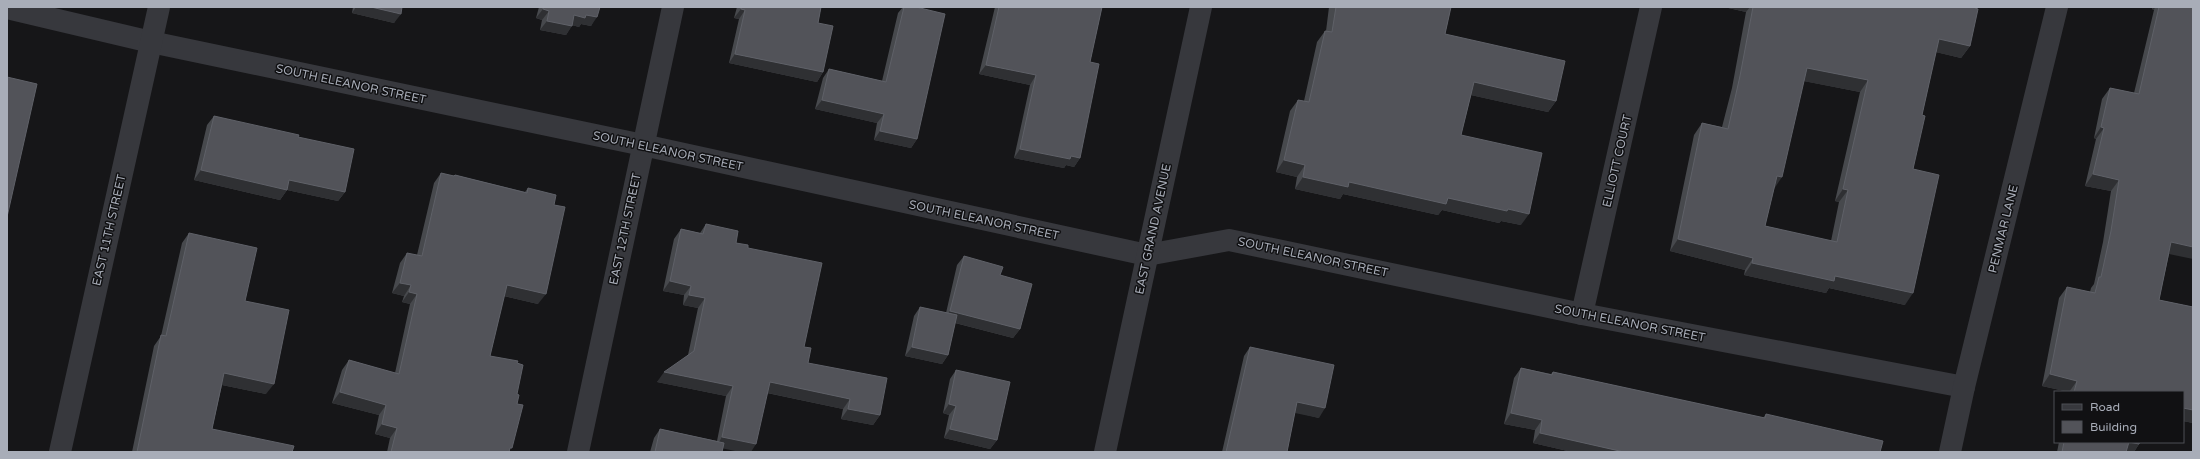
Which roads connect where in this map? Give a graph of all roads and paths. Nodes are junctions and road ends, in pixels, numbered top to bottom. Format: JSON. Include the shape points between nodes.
{"nodes":[{"id":1,"x":158,"y":7,"type":"edge"},
{"id":2,"x":673,"y":7,"type":"edge"},
{"id":3,"x":1201,"y":7,"type":"edge"},
{"id":4,"x":1651,"y":7,"type":"edge"},
{"id":5,"x":2057,"y":7,"type":"edge"},
{"id":6,"x":7,"y":8,"type":"edge"},
{"id":7,"x":151,"y":42,"type":"junction"},
{"id":8,"x":643,"y":145,"type":"junction"},
{"id":9,"x":1147,"y":255,"type":"junction"},
{"id":10,"x":1582,"y":314,"type":"junction"},
{"id":11,"x":1964,"y":387,"type":"junction"},
{"id":12,"x":60,"y":452,"type":"edge"},
{"id":13,"x":578,"y":452,"type":"edge"},
{"id":14,"x":1105,"y":452,"type":"edge"},
{"id":15,"x":1950,"y":452,"type":"edge"}],
"edges":[{"from":1,"to":7,"type":"street","name":"EAST 11TH STREET"},
{"from":2,"to":8,"type":"street","name":"EAST 12TH STREET"},
{"from":3,"to":9,"type":"street","name":"EAST GRAND AVENUE"},
{"from":4,"to":10,"type":"street","name":"ELLIOTT COURT"},
{"from":5,"to":11,"type":"street","name":"PENMAR LANE"},
{"from":6,"to":7,"type":"street","name":"SOUTH ELEANOR STREET"},
{"from":7,"to":8,"type":"street","name":"SOUTH ELEANOR STREET"},
{"from":7,"to":12,"type":"street","name":"EAST 11TH STREET"},
{"from":8,"to":9,"type":"street","name":"SOUTH ELEANOR STREET"},
{"from":8,"to":13,"type":"street","name":"EAST 12TH STREET"},
{"from":9,"to":10,"type":"street","name":"SOUTH ELEANOR STREET","via":[[1229,240]]},
{"from":9,"to":14,"type":"street","name":"EAST GRAND AVENUE"},
{"from":10,"to":11,"type":"street","name":"SOUTH ELEANOR STREET"},
{"from":11,"to":15,"type":"street","name":"PENMAR LANE"}]}
